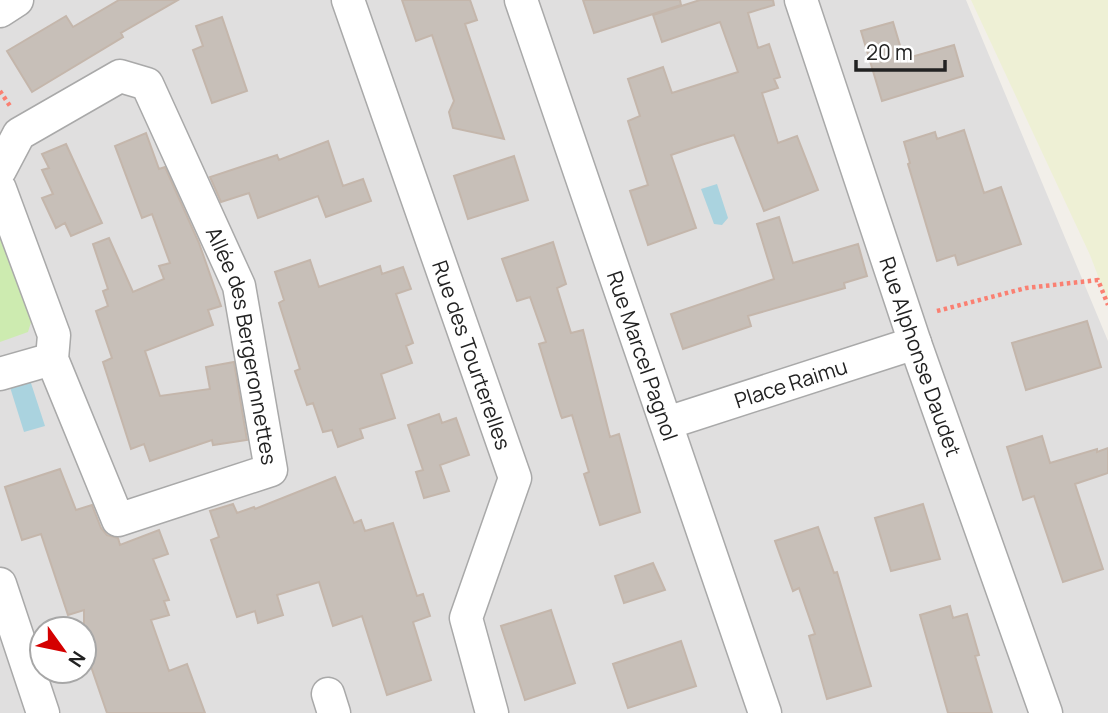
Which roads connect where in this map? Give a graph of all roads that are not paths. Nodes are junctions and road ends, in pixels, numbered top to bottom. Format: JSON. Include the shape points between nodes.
{"nodes":[{"id":1,"x":17,"y":0,"type":"edge"},
{"id":2,"x":348,"y":0,"type":"edge"},
{"id":3,"x":521,"y":0,"type":"edge"},
{"id":4,"x":801,"y":0,"type":"edge"},
{"id":5,"x":0,"y":11,"type":"edge"},
{"id":6,"x":0,"y":170,"type":"edge"},
{"id":7,"x":0,"y":189,"type":"edge"},
{"id":8,"x":911,"y":331,"type":"junction"},
{"id":9,"x":52,"y":359,"type":"junction"},
{"id":10,"x":0,"y":374,"type":"edge"},
{"id":11,"x":667,"y":423,"type":"junction"},
{"id":12,"x":0,"y":584,"type":"edge"},
{"id":13,"x":43,"y":713,"type":"edge"},
{"id":14,"x":492,"y":713,"type":"edge"},
{"id":15,"x":765,"y":713,"type":"edge"},
{"id":16,"x":1046,"y":713,"type":"edge"}],
"edges":[{"from":1,"to":5,"type":"street"},
{"from":2,"to":14,"type":"street","name":"Rue des Tourterelles","via":[[515,478],[466,618]]},
{"from":3,"to":11,"type":"street","name":"Rue Marcel Pagnol"},
{"from":4,"to":8,"type":"street","name":"Rue Alphonse Daudet"},
{"from":6,"to":9,"type":"street","name":"Allée des Bergeronnettes","via":[[19,134],[120,76],[147,84],[239,286],[271,470],[118,520]]},
{"from":7,"to":9,"type":"street","name":"Allée des Bergeronnettes","via":[[54,335]]},
{"from":8,"to":11,"type":"street","name":"Place Raimu"},
{"from":8,"to":16,"type":"street","name":"Rue Alphonse Daudet"},
{"from":9,"to":10,"type":"street"},
{"from":11,"to":15,"type":"street","name":"Rue Marcel Pagnol"},
{"from":12,"to":13,"type":"street"}]}
